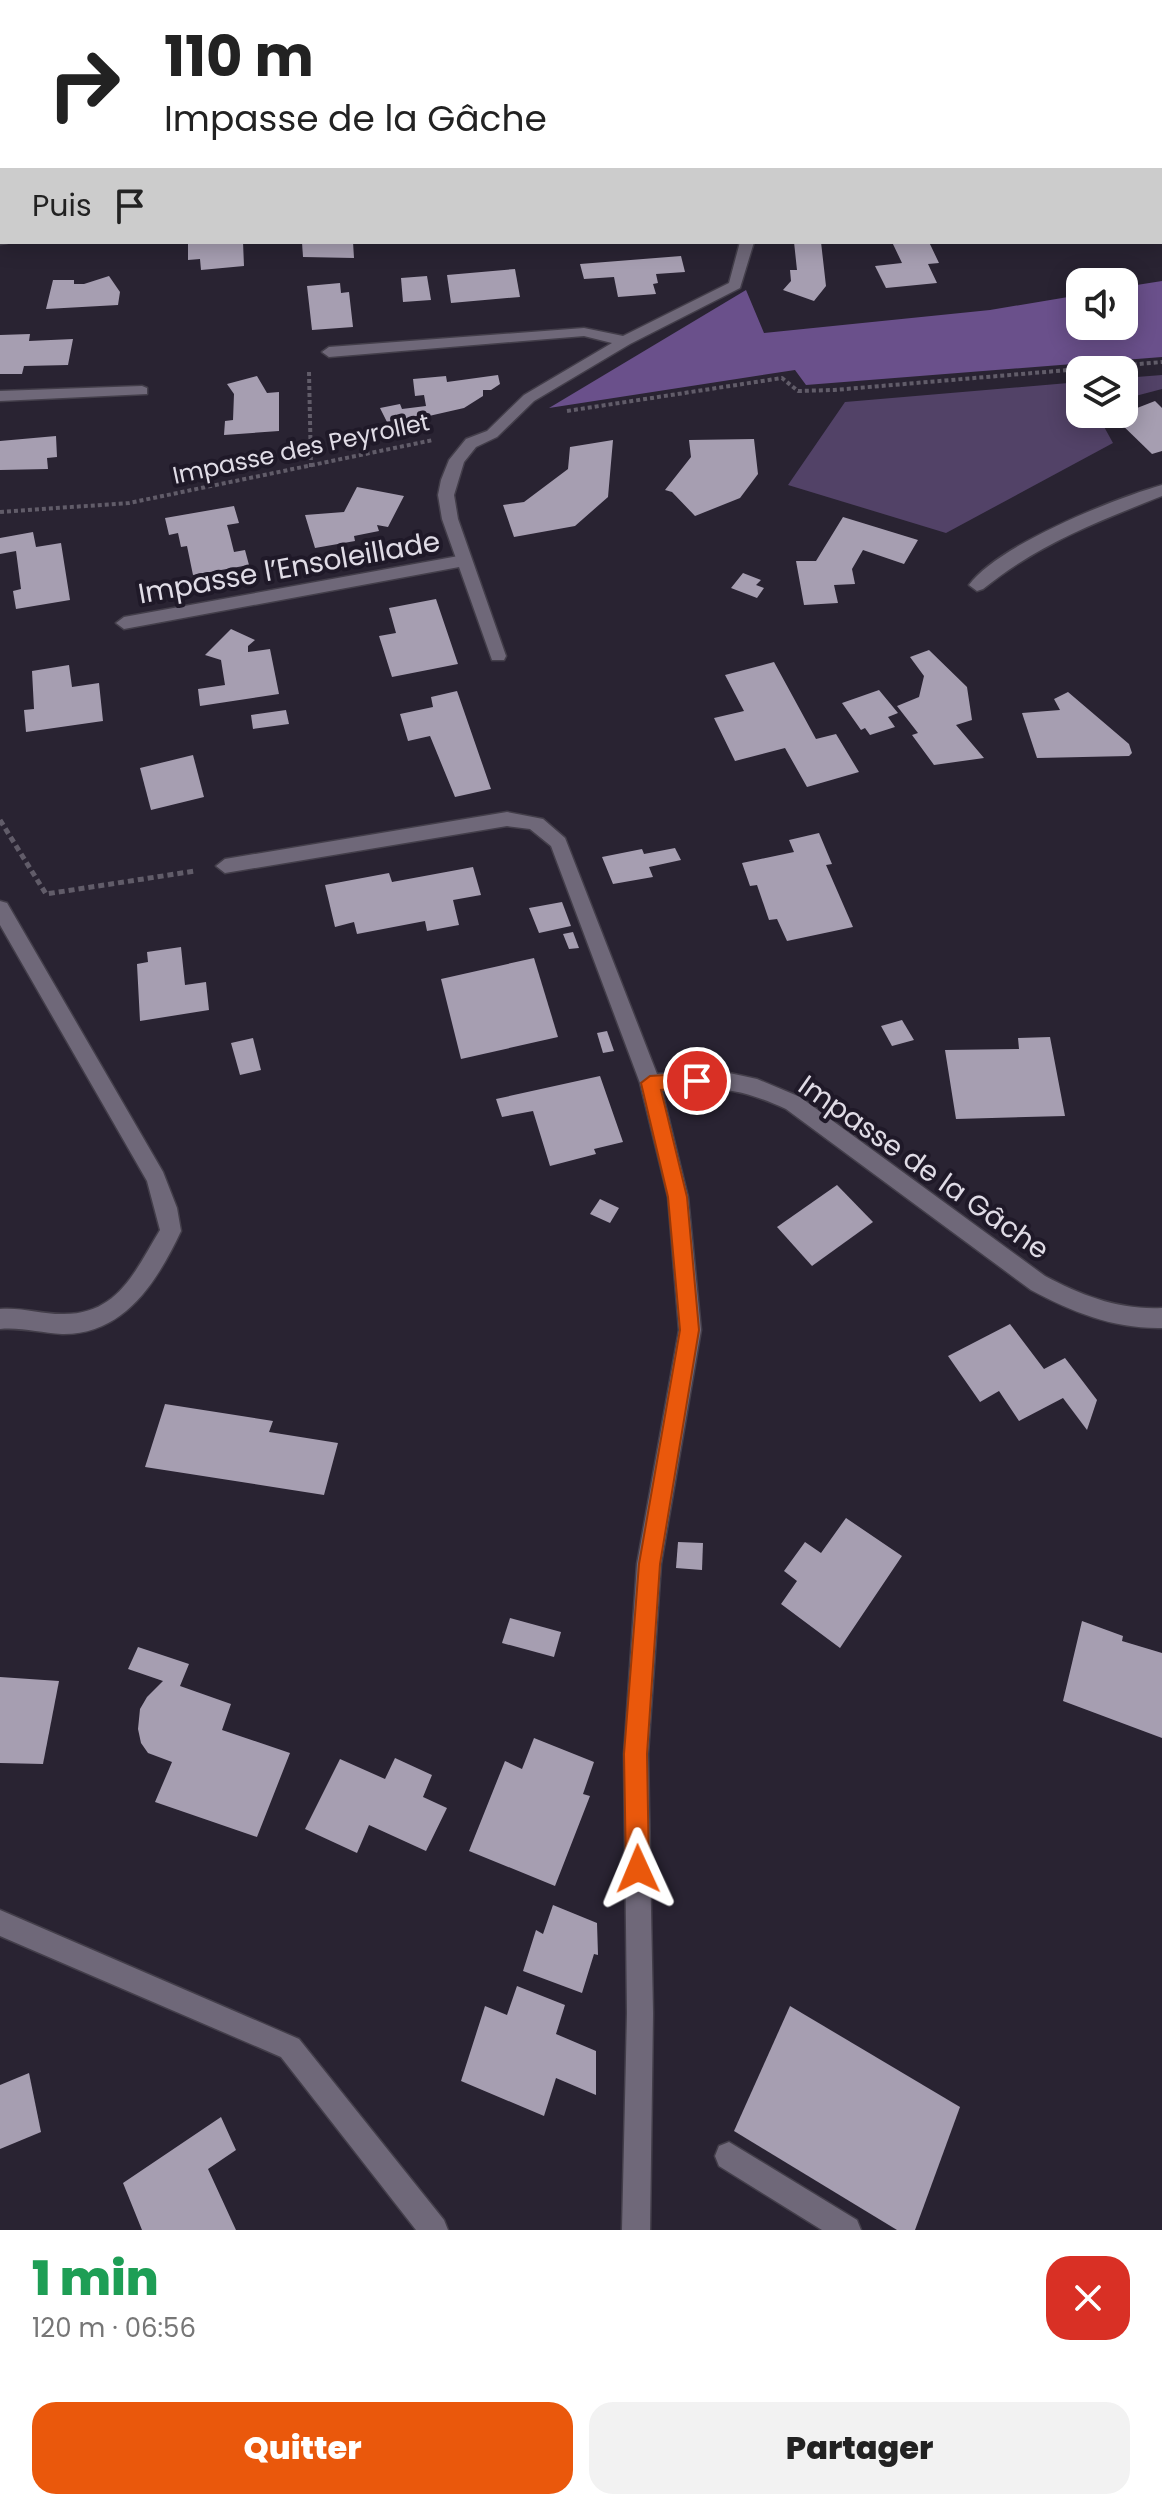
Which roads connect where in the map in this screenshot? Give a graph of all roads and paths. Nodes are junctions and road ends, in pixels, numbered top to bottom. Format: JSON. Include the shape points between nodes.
{"nodes":[{"id":1,"x":746,"y":244,"type":"edge"},
{"id":2,"x":625,"y":341,"type":"junction"},
{"id":3,"x":329,"y":352,"type":"joint"},
{"id":4,"x":1162,"y":362,"type":"edge"},
{"id":5,"x":142,"y":391,"type":"dead end"},
{"id":6,"x":0,"y":396,"type":"edge"},
{"id":7,"x":557,"y":413,"type":"dead end"},
{"id":8,"x":471,"y":443,"type":"junction"},
{"id":9,"x":311,"y":467,"type":"junction"},
{"id":10,"x":1162,"y":490,"type":"edge"},
{"id":11,"x":0,"y":512,"type":"edge"},
{"id":12,"x":464,"y":561,"type":"junction"},
{"id":13,"x":977,"y":585,"type":"dead end"},
{"id":14,"x":124,"y":623,"type":"dead end"},
{"id":15,"x":498,"y":656,"type":"dead end"},
{"id":16,"x":0,"y":820,"type":"edge"},
{"id":17,"x":225,"y":866,"type":"joint"},
{"id":18,"x":0,"y":908,"type":"edge"},
{"id":19,"x":650,"y":1083,"type":"junction"},
{"id":20,"x":1162,"y":1318,"type":"edge"},
{"id":21,"x":0,"y":1319,"type":"edge"},
{"id":22,"x":0,"y":1923,"type":"edge"},
{"id":23,"x":729,"y":2156,"type":"dead end"},
{"id":24,"x":434,"y":2230,"type":"edge"},
{"id":25,"x":636,"y":2230,"type":"edge"},
{"id":26,"x":847,"y":2230,"type":"edge"}],
"edges":[{"from":1,"to":2,"type":"street","via":[[735,285]]},
{"from":2,"to":3,"type":"street","via":[[584,332]]},
{"from":2,"to":8,"type":"street","via":[[529,398],[492,434]]},
{"from":3,"to":9,"type":"path","via":[[309,362]]},
{"from":4,"to":7,"type":"path","via":[[834,390],[798,391],[782,378]]},
{"from":5,"to":6,"type":"street"},
{"from":8,"to":9,"type":"path","name":"Impasse des Peyrollet","via":[[455,436]]},
{"from":8,"to":12,"type":"street","via":[[457,460],[446,495]]},
{"from":9,"to":11,"type":"path","name":"Impasse des Peyrollet","via":[[129,503]]},
{"from":10,"to":13,"type":"street","via":[[1072,526],[1012,557]]},
{"from":12,"to":14,"type":"street","name":"Impasse l’Ensoleillade"},
{"from":12,"to":15,"type":"street"},
{"from":16,"to":17,"type":"path","via":[[46,894]]},
{"from":17,"to":19,"type":"street","via":[[507,819],[546,827],[559,843]]},
{"from":18,"to":21,"type":"street","via":[[156,1178],[171,1231],[123,1306],[99,1320],[64,1325]]},
{"from":19,"to":20,"type":"street","name":"Impasse de la Gâche","via":[[720,1079],[793,1103],[1038,1283],[1082,1307]]},
{"from":19,"to":25,"type":"street","via":[[678,1197],[690,1330],[649,1564],[636,1754]]},
{"from":22,"to":24,"type":"street","via":[[290,2048]]},
{"from":23,"to":26,"type":"street"}]}
